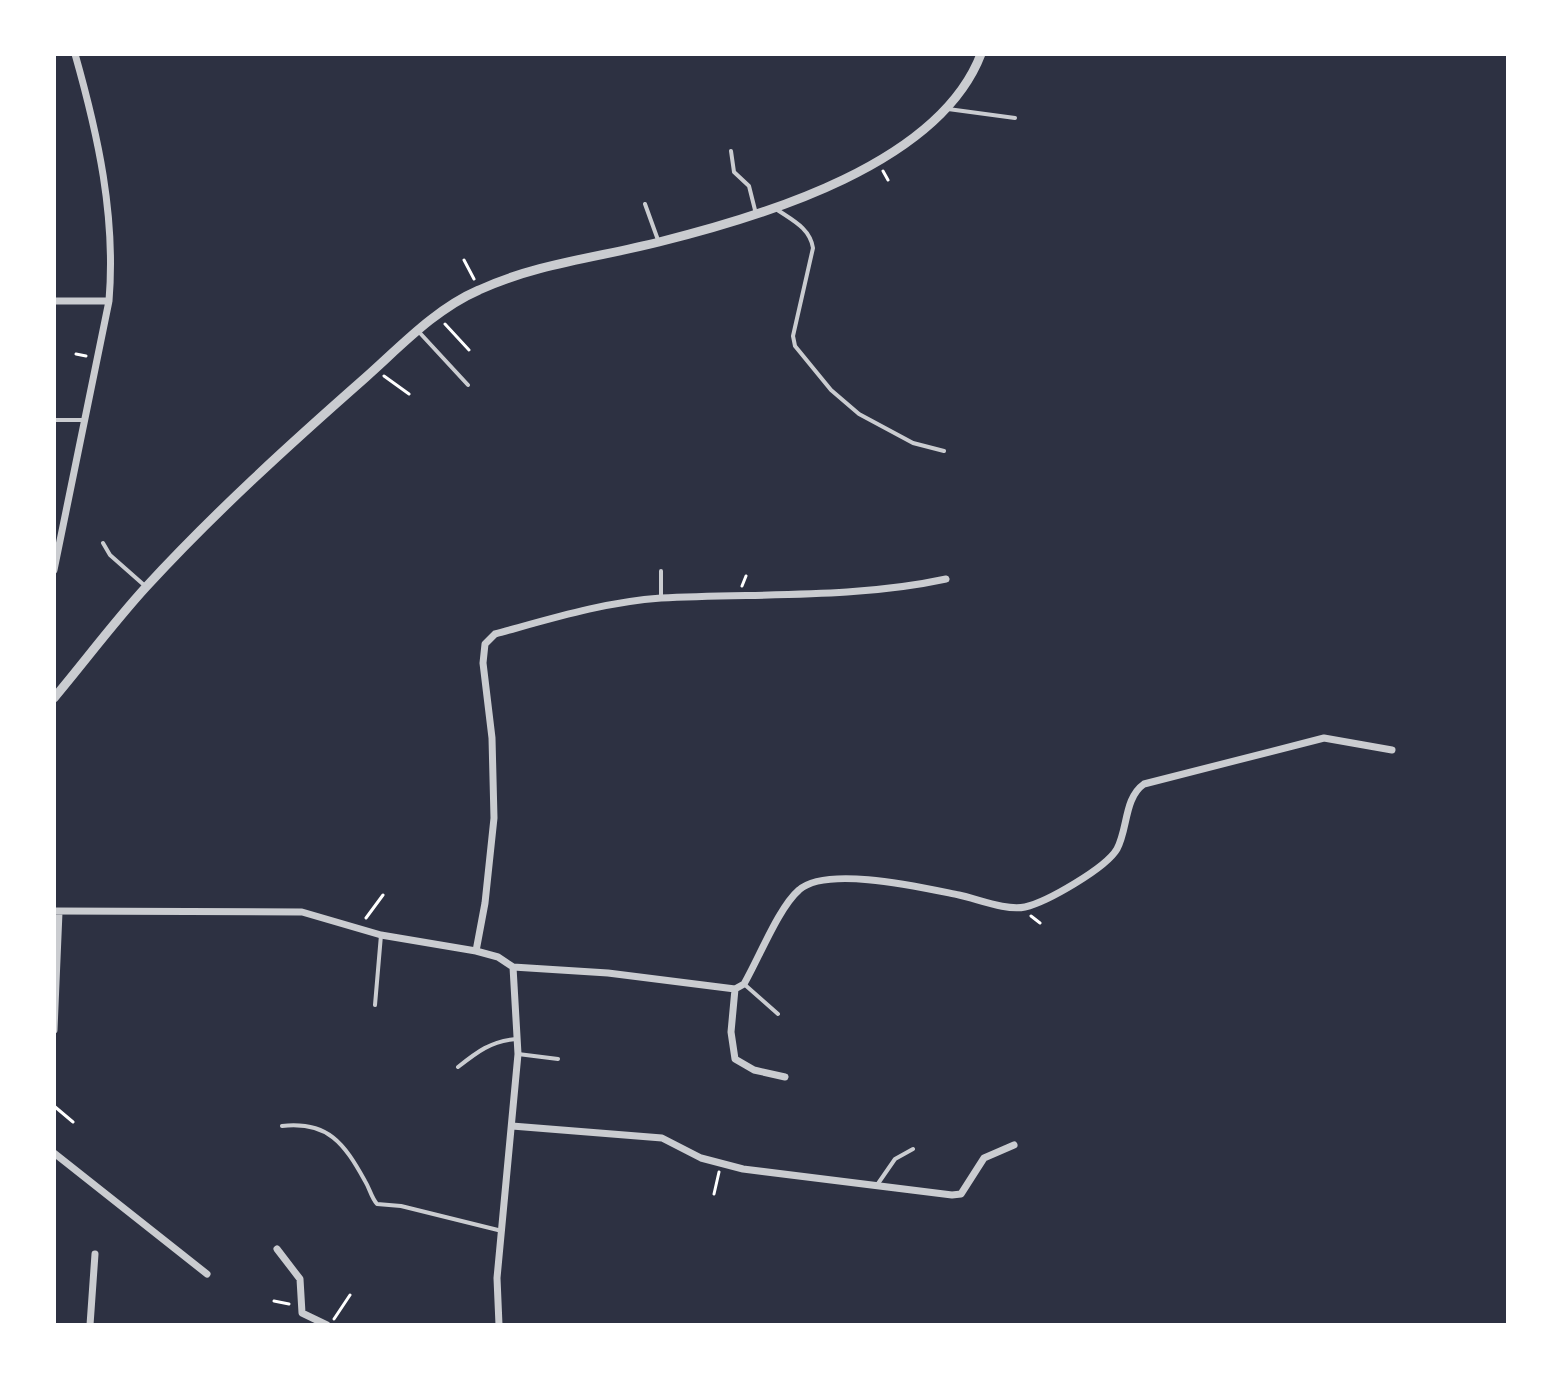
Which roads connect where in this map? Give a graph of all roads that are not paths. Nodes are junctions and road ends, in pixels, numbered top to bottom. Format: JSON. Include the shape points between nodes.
{"nodes":[{"id":1,"x":75,"y":54,"type":"edge"},
{"id":2,"x":981,"y":54,"type":"edge"},
{"id":3,"x":948,"y":109,"type":"junction"},
{"id":4,"x":1015,"y":118,"type":"dead end"},
{"id":5,"x":731,"y":151,"type":"dead end"},
{"id":6,"x":645,"y":204,"type":"dead end"},
{"id":7,"x":776,"y":209,"type":"junction"},
{"id":8,"x":757,"y":216,"type":"junction"},
{"id":9,"x":659,"y":243,"type":"junction"},
{"id":10,"x":54,"y":301,"type":"edge"},
{"id":11,"x":109,"y":301,"type":"junction"},
{"id":12,"x":418,"y":331,"type":"junction"},
{"id":13,"x":468,"y":385,"type":"dead end"},
{"id":14,"x":54,"y":420,"type":"edge"},
{"id":15,"x":84,"y":420,"type":"junction"},
{"id":16,"x":944,"y":451,"type":"dead end"},
{"id":17,"x":103,"y":543,"type":"dead end"},
{"id":18,"x":54,"y":570,"type":"edge"},
{"id":19,"x":661,"y":571,"type":"dead end"},
{"id":20,"x":946,"y":579,"type":"dead end"},
{"id":21,"x":146,"y":587,"type":"junction"},
{"id":22,"x":661,"y":598,"type":"junction"},
{"id":23,"x":54,"y":698,"type":"edge"},
{"id":24,"x":1392,"y":750,"type":"dead end"},
{"id":25,"x":57,"y":911,"type":"edge"},
{"id":26,"x":381,"y":935,"type":"junction"},
{"id":27,"x":476,"y":951,"type":"junction"},
{"id":28,"x":513,"y":967,"type":"junction"},
{"id":29,"x":744,"y":984,"type":"junction"},
{"id":30,"x":735,"y":989,"type":"junction"},
{"id":31,"x":375,"y":1005,"type":"dead end"},
{"id":32,"x":778,"y":1014,"type":"dead end"},
{"id":33,"x":54,"y":1030,"type":"edge"},
{"id":34,"x":518,"y":1039,"type":"junction"},
{"id":35,"x":518,"y":1054,"type":"junction"},
{"id":36,"x":558,"y":1059,"type":"dead end"},
{"id":37,"x":458,"y":1067,"type":"dead end"},
{"id":38,"x":785,"y":1077,"type":"dead end"},
{"id":39,"x":282,"y":1126,"type":"dead end"},
{"id":40,"x":512,"y":1126,"type":"junction"},
{"id":41,"x":1014,"y":1145,"type":"dead end"},
{"id":42,"x":913,"y":1149,"type":"dead end"},
{"id":43,"x":54,"y":1153,"type":"edge"},
{"id":44,"x":876,"y":1187,"type":"junction"},
{"id":45,"x":502,"y":1231,"type":"junction"},
{"id":46,"x":277,"y":1249,"type":"dead end"},
{"id":47,"x":95,"y":1254,"type":"dead end"},
{"id":48,"x":207,"y":1274,"type":"dead end"},
{"id":49,"x":90,"y":1325,"type":"edge"},
{"id":50,"x":328,"y":1325,"type":"edge"},
{"id":51,"x":499,"y":1325,"type":"edge"}],
"edges":[{"from":1,"to":11,"type":"street","via":[[102,159],[113,262]]},
{"from":2,"to":3,"type":"street"},
{"from":3,"to":4,"type":"lane"},
{"from":3,"to":7,"type":"street","via":[[877,161]]},
{"from":5,"to":8,"type":"lane","via":[[734,172],[749,186]]},
{"from":6,"to":9,"type":"lane"},
{"from":7,"to":8,"type":"street"},
{"from":7,"to":16,"type":"lane","via":[[812,238],[793,336],[805,361],[859,414],[913,443]]},
{"from":8,"to":9,"type":"street"},
{"from":9,"to":12,"type":"street","via":[[553,265],[479,289]]},
{"from":10,"to":11,"type":"street"},
{"from":11,"to":15,"type":"street"},
{"from":12,"to":13,"type":"lane"},
{"from":12,"to":21,"type":"street","via":[[308,428]]},
{"from":14,"to":15,"type":"lane"},
{"from":15,"to":18,"type":"street"},
{"from":17,"to":21,"type":"lane"},
{"from":19,"to":22,"type":"lane"},
{"from":20,"to":22,"type":"street","via":[[816,592]]},
{"from":21,"to":23,"type":"street"},
{"from":22,"to":27,"type":"street","via":[[598,606],[495,634],[485,644],[494,818]]},
{"from":24,"to":29,"type":"street","via":[[1324,738],[1144,784],[1132,797],[1126,828],[1106,862],[1025,907],[857,880],[813,882],[799,889],[777,918]]},
{"from":25,"to":26,"type":"street","via":[[302,912]]},
{"from":25,"to":33,"type":"street"},
{"from":26,"to":27,"type":"street"},
{"from":26,"to":31,"type":"lane"},
{"from":27,"to":28,"type":"street"},
{"from":28,"to":30,"type":"street"},
{"from":28,"to":34,"type":"street"},
{"from":29,"to":30,"type":"street"},
{"from":29,"to":32,"type":"lane"},
{"from":30,"to":38,"type":"street","via":[[735,1059]]},
{"from":34,"to":35,"type":"street"},
{"from":34,"to":37,"type":"lane","via":[[499,1040]]},
{"from":35,"to":36,"type":"lane"},
{"from":35,"to":40,"type":"street"},
{"from":39,"to":45,"type":"lane","via":[[322,1127],[355,1165],[377,1204]]},
{"from":40,"to":44,"type":"street","via":[[662,1138],[722,1164]]},
{"from":40,"to":45,"type":"street"},
{"from":41,"to":44,"type":"street","via":[[984,1158],[961,1194]]},
{"from":42,"to":44,"type":"lane","via":[[895,1159]]},
{"from":43,"to":48,"type":"street"},
{"from":45,"to":51,"type":"street"},
{"from":46,"to":50,"type":"street","via":[[300,1279],[302,1313]]},
{"from":47,"to":49,"type":"street"}]}
